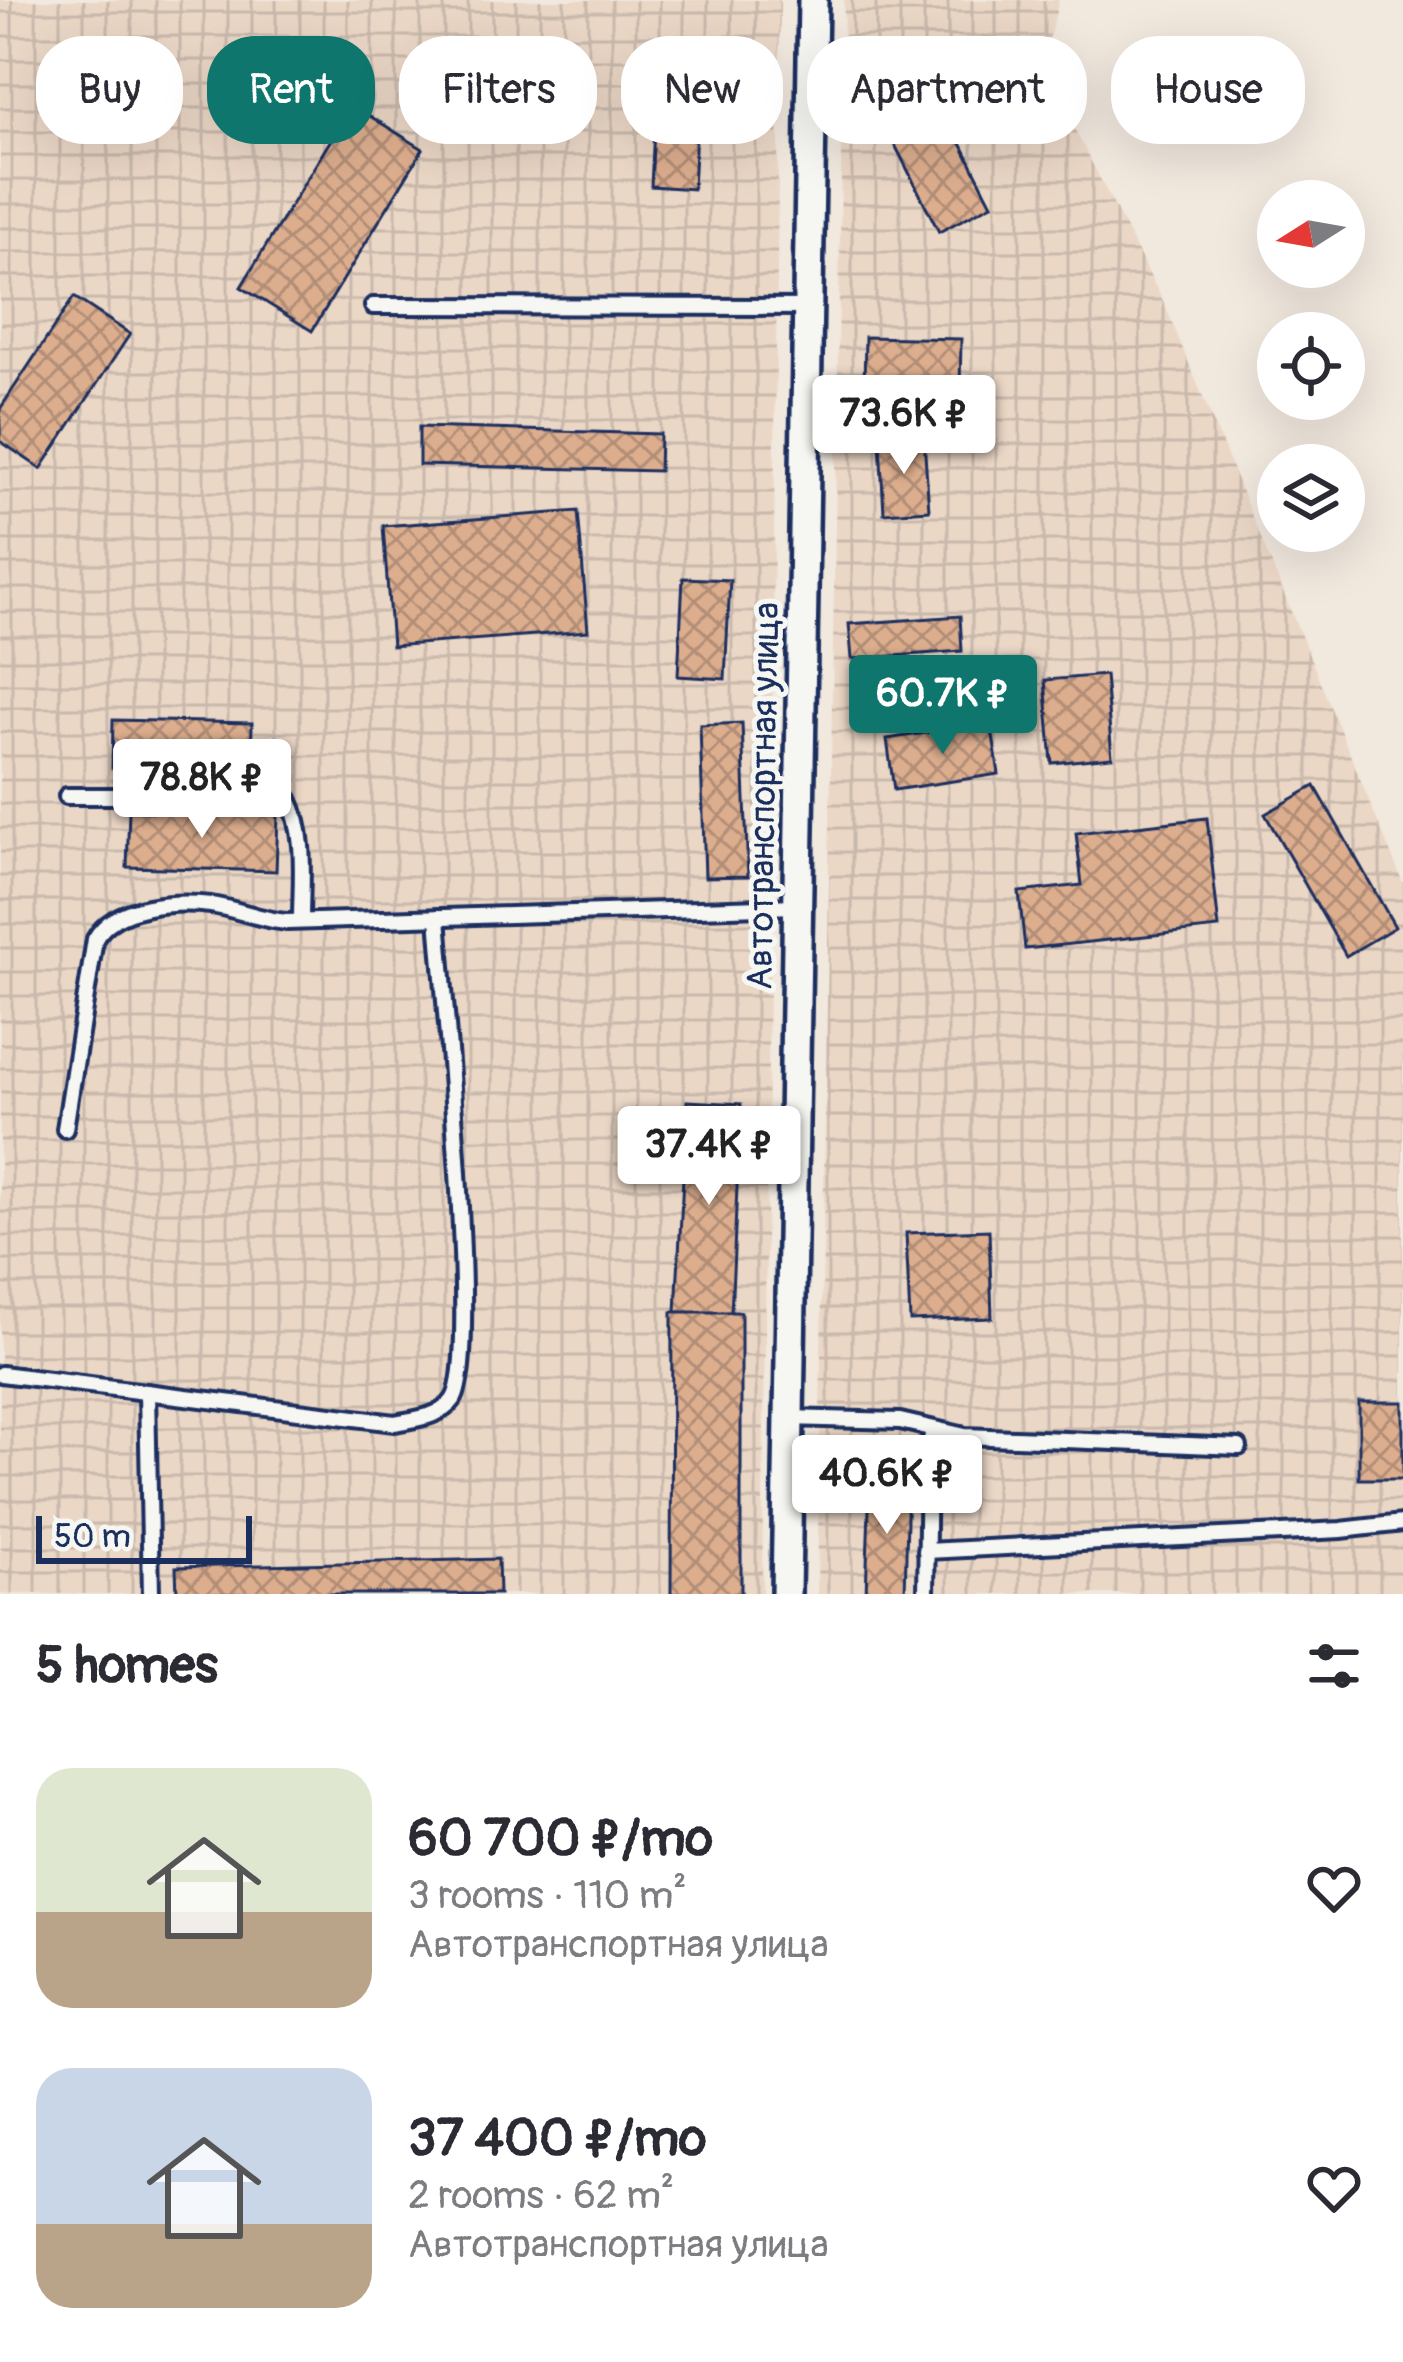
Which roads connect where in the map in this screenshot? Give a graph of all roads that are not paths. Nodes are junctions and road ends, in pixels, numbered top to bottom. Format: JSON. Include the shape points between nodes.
{"nodes":[{"id":1,"x":813,"y":0,"type":"edge"},
{"id":2,"x":373,"y":306,"type":"dead end"},
{"id":3,"x":808,"y":307,"type":"junction"},
{"id":4,"x":67,"y":796,"type":"dead end"},
{"id":5,"x":796,"y":906,"type":"junction"},
{"id":6,"x":438,"y":917,"type":"junction"},
{"id":7,"x":301,"y":921,"type":"junction"},
{"id":8,"x":65,"y":1129,"type":"dead end"},
{"id":9,"x":1,"y":1374,"type":"edge"},
{"id":10,"x":147,"y":1392,"type":"junction"},
{"id":11,"x":787,"y":1418,"type":"junction"},
{"id":12,"x":933,"y":1429,"type":"junction"},
{"id":13,"x":1238,"y":1447,"type":"dead end"},
{"id":14,"x":928,"y":1457,"type":"junction"},
{"id":15,"x":786,"y":1459,"type":"junction"},
{"id":16,"x":1403,"y":1523,"type":"edge"},
{"id":17,"x":926,"y":1550,"type":"junction"},
{"id":18,"x":152,"y":1594,"type":"edge"},
{"id":19,"x":786,"y":1594,"type":"edge"},
{"id":20,"x":926,"y":1594,"type":"edge"}],
"edges":[{"from":1,"to":3,"type":"street","name":"Автотранспортная улица"},
{"from":2,"to":3,"type":"lane"},
{"from":3,"to":5,"type":"street","name":"Автотранспортная улица"},
{"from":4,"to":7,"type":"lane","via":[[290,799],[300,843]]},
{"from":5,"to":6,"type":"lane"},
{"from":5,"to":11,"type":"street","name":"Автотранспортная улица"},
{"from":6,"to":7,"type":"lane"},
{"from":6,"to":10,"type":"lane","via":[[464,1286],[462,1380],[452,1403],[395,1423]]},
{"from":7,"to":8,"type":"lane","via":[[186,905],[106,922],[95,939]]},
{"from":9,"to":10,"type":"lane"},
{"from":10,"to":18,"type":"lane"},
{"from":11,"to":12,"type":"lane"},
{"from":11,"to":15,"type":"street","name":"Автотранспортная улица"},
{"from":12,"to":13,"type":"lane"},
{"from":12,"to":14,"type":"lane"},
{"from":14,"to":15,"type":"lane"},
{"from":14,"to":17,"type":"lane"},
{"from":15,"to":19,"type":"street","name":"Автотранспортная улица"},
{"from":16,"to":17,"type":"lane"},
{"from":17,"to":20,"type":"lane"}]}
